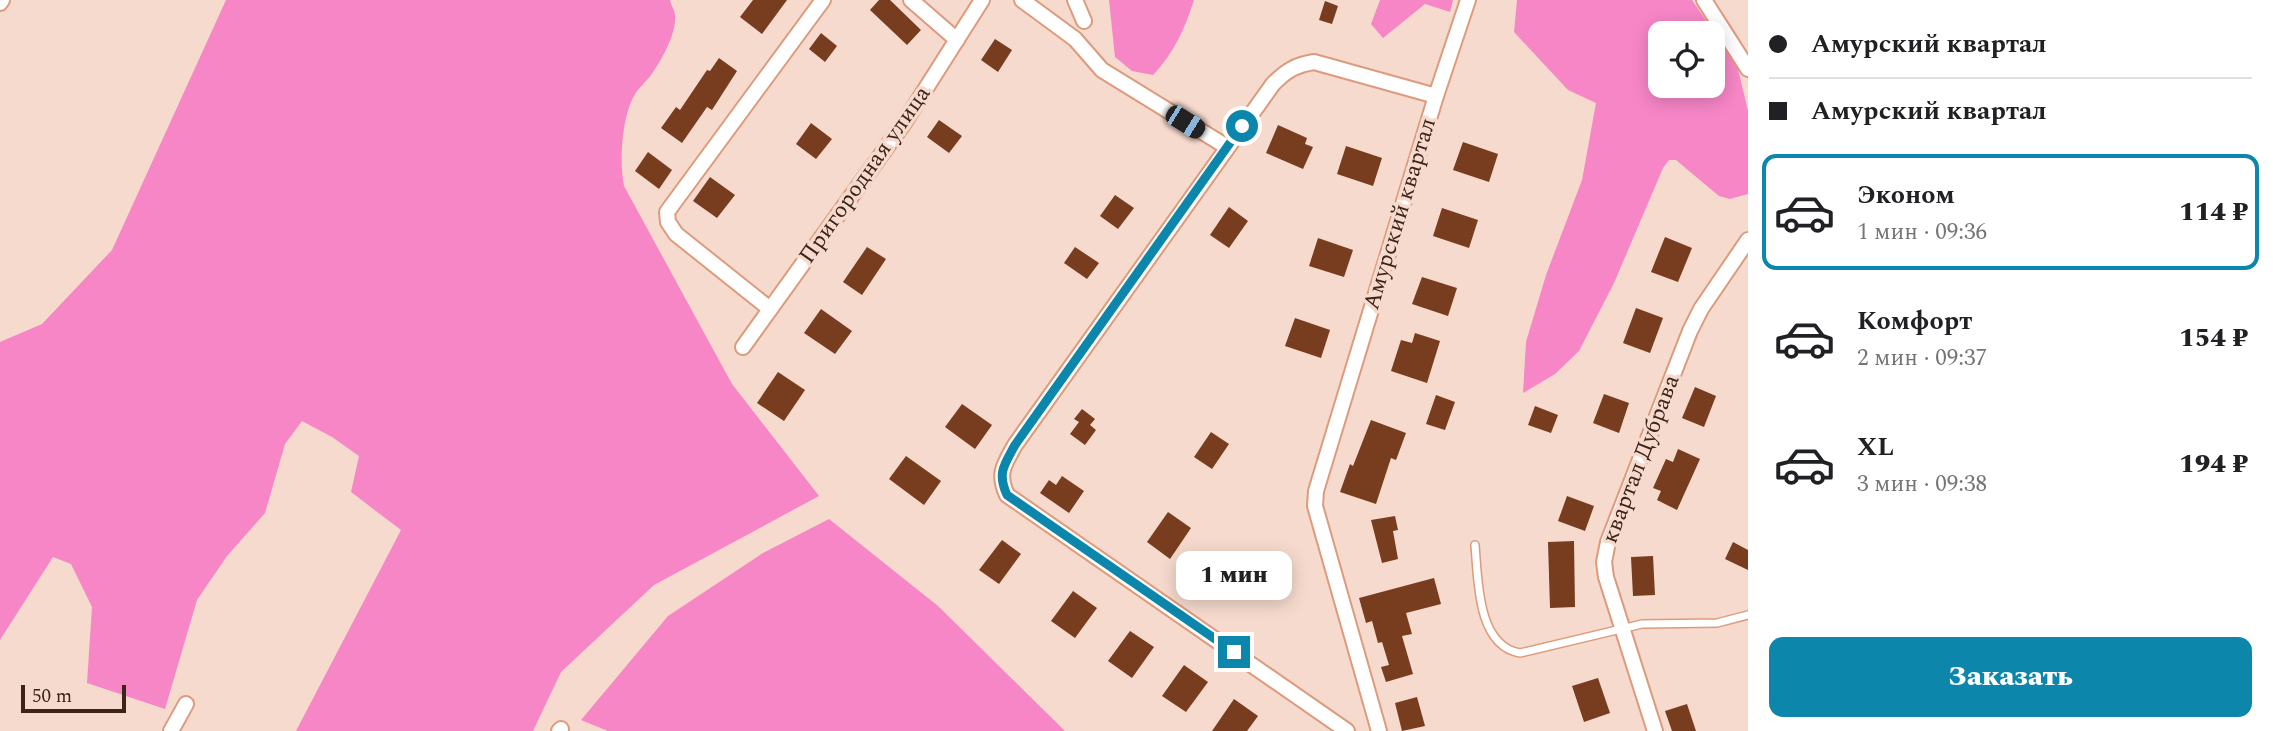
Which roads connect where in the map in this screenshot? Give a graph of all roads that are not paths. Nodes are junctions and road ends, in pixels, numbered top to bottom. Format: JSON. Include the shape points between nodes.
{"nodes":[{"id":1,"x":823,"y":0,"type":"edge"},
{"id":2,"x":911,"y":0,"type":"edge"},
{"id":3,"x":982,"y":0,"type":"edge"},
{"id":4,"x":1022,"y":0,"type":"edge"},
{"id":5,"x":1075,"y":0,"type":"edge"},
{"id":6,"x":1468,"y":0,"type":"edge"},
{"id":7,"x":1704,"y":0,"type":"edge"},
{"id":8,"x":1084,"y":21,"type":"dead end"},
{"id":9,"x":957,"y":40,"type":"junction"},
{"id":10,"x":1748,"y":68,"type":"edge"},
{"id":11,"x":1436,"y":96,"type":"junction"},
{"id":12,"x":1227,"y":147,"type":"junction"},
{"id":13,"x":1748,"y":240,"type":"edge"},
{"id":14,"x":770,"y":309,"type":"junction"},
{"id":15,"x":743,"y":347,"type":"dead end"},
{"id":16,"x":1475,"y":545,"type":"dead end"},
{"id":17,"x":1748,"y":615,"type":"edge"},
{"id":18,"x":1622,"y":629,"type":"junction"},
{"id":19,"x":186,"y":704,"type":"dead end"},
{"id":20,"x":171,"y":731,"type":"edge"},
{"id":21,"x":1348,"y":731,"type":"edge"},
{"id":22,"x":1379,"y":731,"type":"edge"},
{"id":23,"x":1655,"y":731,"type":"edge"}],
"edges":[{"from":1,"to":14,"type":"street","via":[[667,212],[676,234]]},
{"from":2,"to":9,"type":"street"},
{"from":3,"to":9,"type":"street","name":"Пригородная улица"},
{"from":4,"to":12,"type":"street","via":[[1075,39],[1102,70]]},
{"from":5,"to":8,"type":"street"},
{"from":6,"to":11,"type":"street"},
{"from":7,"to":10,"type":"street"},
{"from":9,"to":14,"type":"street","name":"Пригородная улица"},
{"from":11,"to":12,"type":"street","name":"Амурский квартал","via":[[1314,62],[1295,65],[1273,84]]},
{"from":11,"to":22,"type":"street","name":"Амурский квартал","via":[[1316,491],[1315,506]]},
{"from":12,"to":21,"type":"street","name":"Амурский квартал","via":[[1015,445],[1000,481],[1007,495]]},
{"from":13,"to":18,"type":"street","name":"квартал Дубрава","via":[[1690,331],[1608,542],[1606,577]]},
{"from":14,"to":15,"type":"street","name":"Пригородная улица"},
{"from":16,"to":18,"type":"lane","via":[[1488,627],[1509,651],[1520,653]]},
{"from":17,"to":18,"type":"lane","via":[[1717,623],[1660,622]]},
{"from":18,"to":23,"type":"street","name":"квартал Дубрава"},
{"from":19,"to":20,"type":"street"}]}
